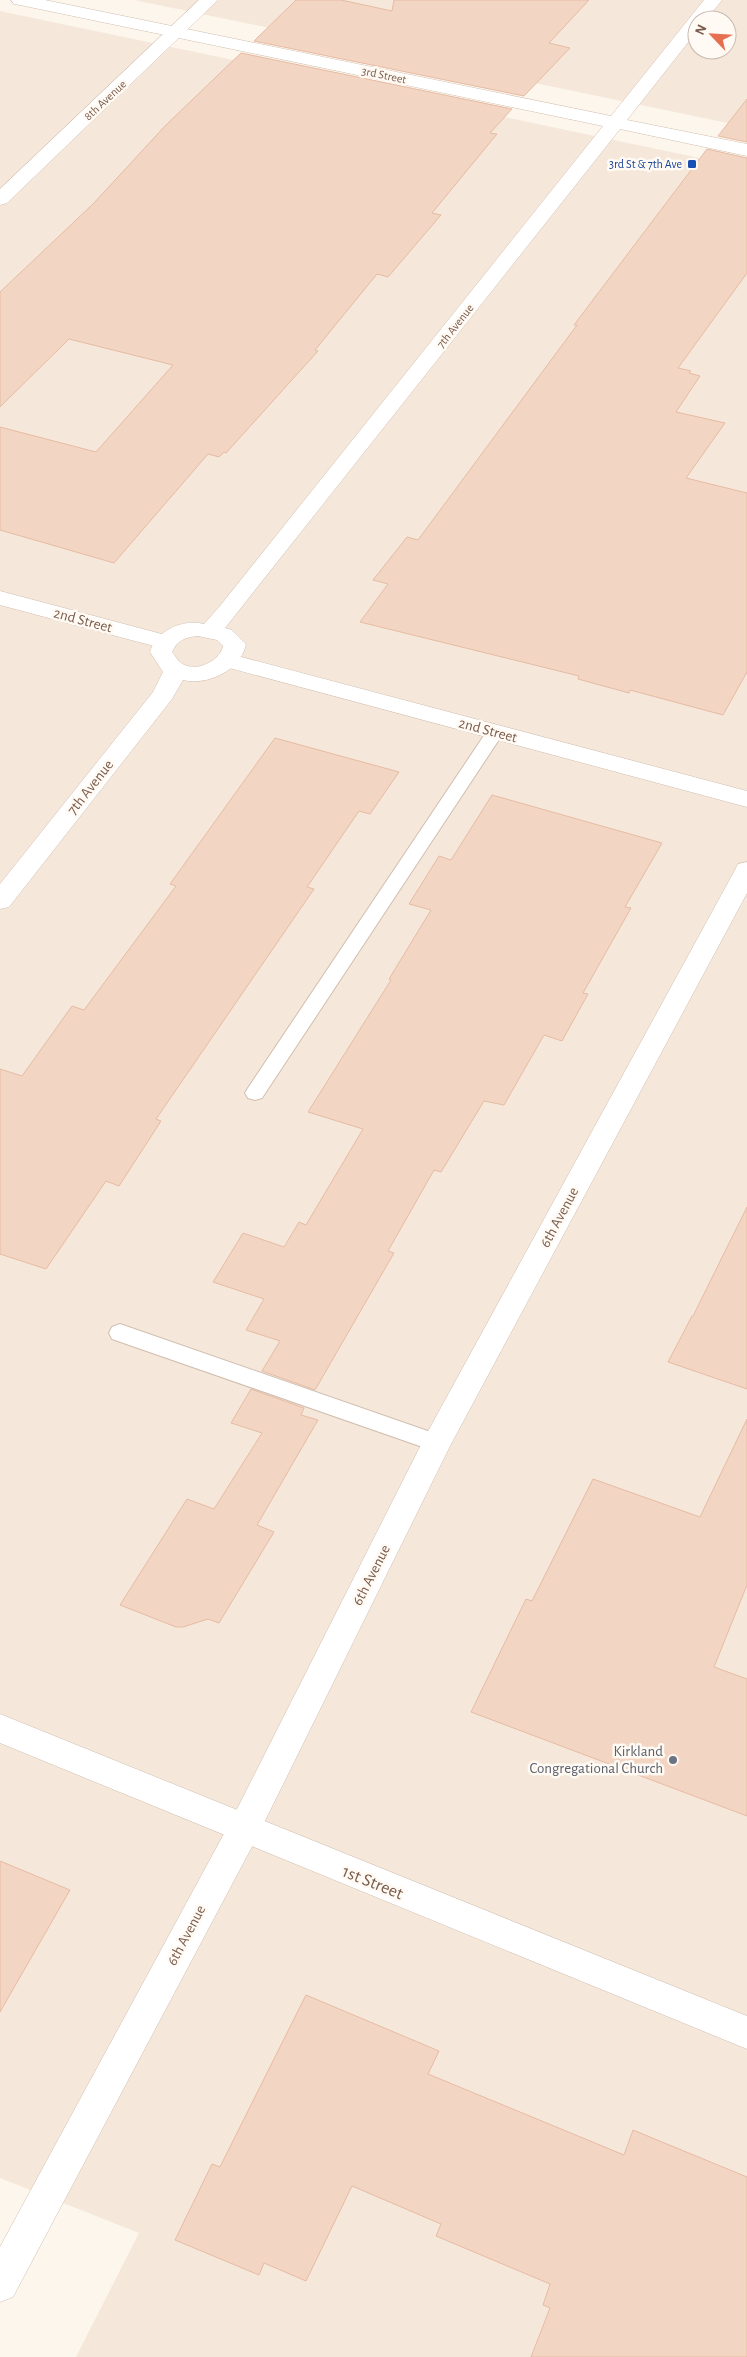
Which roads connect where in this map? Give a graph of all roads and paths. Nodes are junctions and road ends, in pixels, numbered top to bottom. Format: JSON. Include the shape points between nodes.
{"nodes":[{"id":1,"x":20,"y":0,"type":"edge"},
{"id":2,"x":209,"y":0,"type":"edge"},
{"id":3,"x":713,"y":0,"type":"edge"},
{"id":4,"x":705,"y":10,"type":"edge"},
{"id":5,"x":176,"y":32,"type":"junction"},
{"id":6,"x":687,"y":33,"type":"edge"},
{"id":7,"x":616,"y":122,"type":"junction"},
{"id":8,"x":747,"y":150,"type":"edge"},
{"id":9,"x":0,"y":199,"type":"edge"},
{"id":10,"x":0,"y":598,"type":"edge"},
{"id":11,"x":211,"y":630,"type":"junction"},
{"id":12,"x":165,"y":642,"type":"junction"},
{"id":13,"x":230,"y":661,"type":"junction"},
{"id":14,"x":176,"y":670,"type":"junction"},
{"id":15,"x":495,"y":732,"type":"junction"},
{"id":16,"x":747,"y":799,"type":"edge"},
{"id":17,"x":747,"y":870,"type":"edge"},
{"id":18,"x":0,"y":901,"type":"edge"},
{"id":19,"x":254,"y":1093,"type":"dead end"},
{"id":20,"x":120,"y":1333,"type":"dead end"},
{"id":21,"x":437,"y":1443,"type":"junction"},
{"id":22,"x":0,"y":1728,"type":"edge"},
{"id":23,"x":244,"y":1829,"type":"junction"},
{"id":24,"x":747,"y":2033,"type":"edge"},
{"id":25,"x":0,"y":2284,"type":"edge"}],
"edges":[{"from":1,"to":5,"type":"street","name":"3rd Street"},
{"from":2,"to":5,"type":"street","name":"8th Avenue"},
{"from":3,"to":4,"type":"street","name":"7th Avenue"},
{"from":5,"to":7,"type":"street","name":"3rd Street"},
{"from":5,"to":9,"type":"street","name":"8th Avenue"},
{"from":6,"to":7,"type":"street","name":"7th Avenue"},
{"from":7,"to":8,"type":"street","name":"3rd Street"},
{"from":7,"to":11,"type":"street","name":"7th Avenue"},
{"from":10,"to":12,"type":"street","name":"2nd Street"},
{"from":11,"to":12,"type":"street","via":[[187,630],[176,633]]},
{"from":11,"to":13,"type":"street","via":[[230,639],[235,653]]},
{"from":12,"to":14,"type":"street","via":[[161,652],[163,659]]},
{"from":13,"to":14,"type":"street","via":[[223,667],[200,674]]},
{"from":13,"to":15,"type":"street","name":"2nd Street"},
{"from":14,"to":18,"type":"street","name":"7th Avenue","via":[[164,694]]},
{"from":15,"to":16,"type":"street","name":"2nd Street"},
{"from":15,"to":19,"type":"lane"},
{"from":17,"to":21,"type":"street","name":"6th Avenue"},
{"from":20,"to":21,"type":"lane"},
{"from":21,"to":23,"type":"street","name":"6th Avenue"},
{"from":22,"to":23,"type":"street","name":"1st Street"},
{"from":23,"to":24,"type":"street","name":"1st Street"},
{"from":23,"to":25,"type":"street","name":"6th Avenue"}]}
